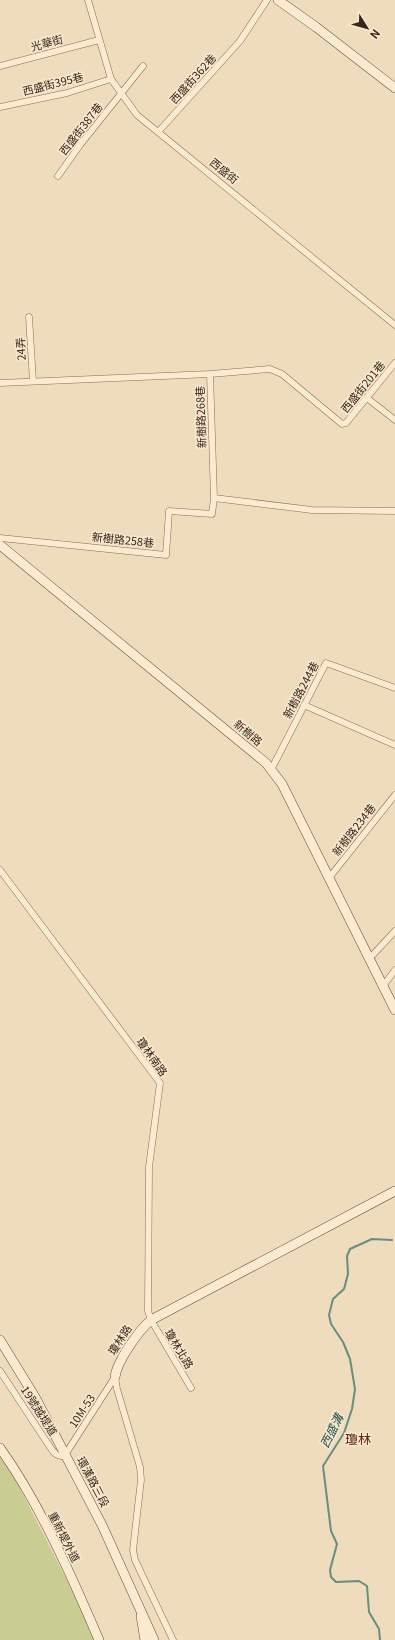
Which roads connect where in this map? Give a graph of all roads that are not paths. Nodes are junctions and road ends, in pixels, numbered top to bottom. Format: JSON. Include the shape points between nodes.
{"nodes":[{"id":1,"x":88,"y":0,"type":"edge"},
{"id":2,"x":267,"y":0,"type":"edge"},
{"id":3,"x":278,"y":0,"type":"edge"},
{"id":4,"x":99,"y":40,"type":"junction"},
{"id":5,"x":0,"y":66,"type":"edge"},
{"id":6,"x":143,"y":66,"type":"dead end"},
{"id":7,"x":111,"y":79,"type":"junction"},
{"id":8,"x":395,"y":88,"type":"edge"},
{"id":9,"x":121,"y":94,"type":"junction"},
{"id":10,"x":0,"y":107,"type":"edge"},
{"id":11,"x":159,"y":131,"type":"junction"},
{"id":12,"x":58,"y":176,"type":"dead end"},
{"id":13,"x":28,"y":317,"type":"dead end"},
{"id":14,"x":395,"y":325,"type":"edge"},
{"id":15,"x":395,"y":363,"type":"edge"},
{"id":16,"x":210,"y":374,"type":"junction"},
{"id":17,"x":33,"y":381,"type":"junction"},
{"id":18,"x":0,"y":383,"type":"edge"},
{"id":19,"x":367,"y":398,"type":"junction"},
{"id":20,"x":395,"y":420,"type":"edge"},
{"id":21,"x":214,"y":498,"type":"junction"},
{"id":22,"x":395,"y":511,"type":"edge"},
{"id":23,"x":0,"y":538,"type":"edge"},
{"id":24,"x":0,"y":545,"type":"edge"},
{"id":25,"x":395,"y":688,"type":"edge"},
{"id":26,"x":304,"y":705,"type":"junction"},
{"id":27,"x":395,"y":745,"type":"edge"},
{"id":28,"x":271,"y":770,"type":"junction"},
{"id":29,"x":395,"y":795,"type":"edge"},
{"id":30,"x":0,"y":870,"type":"edge"},
{"id":31,"x":329,"y":878,"type":"junction"},
{"id":32,"x":395,"y":931,"type":"edge"},
{"id":33,"x":368,"y":959,"type":"junction"},
{"id":34,"x":395,"y":970,"type":"edge"},
{"id":35,"x":382,"y":986,"type":"junction"},
{"id":36,"x":395,"y":1010,"type":"edge"},
{"id":37,"x":395,"y":1191,"type":"edge"},
{"id":38,"x":151,"y":1320,"type":"junction"},
{"id":39,"x":0,"y":1340,"type":"edge"},
{"id":40,"x":0,"y":1371,"type":"edge"},
{"id":41,"x":115,"y":1377,"type":"junction"},
{"id":42,"x":191,"y":1388,"type":"dead end"},
{"id":43,"x":0,"y":1448,"type":"edge"},
{"id":44,"x":65,"y":1455,"type":"junction"},
{"id":45,"x":141,"y":1610,"type":"junction"},
{"id":46,"x":99,"y":1640,"type":"edge"},
{"id":47,"x":145,"y":1640,"type":"edge"},
{"id":48,"x":154,"y":1640,"type":"edge"},
{"id":49,"x":174,"y":1640,"type":"edge"}],
"edges":[{"from":1,"to":4,"type":"street","name":"西盛街"},
{"from":2,"to":11,"type":"street","name":"西盛街362巷","via":[[240,41]]},
{"from":3,"to":8,"type":"street"},
{"from":4,"to":5,"type":"street","name":"光華街"},
{"from":4,"to":7,"type":"street","name":"西盛街"},
{"from":6,"to":9,"type":"street","name":"西盛街387巷"},
{"from":7,"to":9,"type":"street","name":"西盛街"},
{"from":7,"to":10,"type":"street","name":"西盛街395巷","via":[[67,93]]},
{"from":9,"to":11,"type":"street","name":"西盛街","via":[[137,115]]},
{"from":9,"to":12,"type":"street","name":"西盛街387巷"},
{"from":11,"to":14,"type":"street","name":"西盛街"},
{"from":13,"to":17,"type":"street","name":"24弄"},
{"from":15,"to":19,"type":"street","name":"西盛街201巷"},
{"from":16,"to":17,"type":"street","name":"新樹路268巷"},
{"from":16,"to":19,"type":"street","name":"西盛街201巷","via":[[270,369],[282,374],[342,424],[346,423]]},
{"from":16,"to":21,"type":"street","name":"新樹路268巷"},
{"from":17,"to":18,"type":"street","name":"新樹路268巷"},
{"from":19,"to":20,"type":"street"},
{"from":21,"to":22,"type":"street","via":[[312,510]]},
{"from":21,"to":23,"type":"street","name":"新樹路258巷","via":[[212,514],[169,511],[166,555]]},
{"from":24,"to":28,"type":"street","name":"新樹路","via":[[238,740]]},
{"from":25,"to":26,"type":"street","name":"新樹路244巷","via":[[326,662]]},
{"from":26,"to":27,"type":"street"},
{"from":26,"to":28,"type":"street","name":"新樹路244巷"},
{"from":28,"to":31,"type":"street","name":"新樹路","via":[[282,784]]},
{"from":29,"to":31,"type":"street","name":"新樹路234巷"},
{"from":30,"to":38,"type":"street","name":"瓊林南路","via":[[160,1082],[149,1167],[148,1311]]},
{"from":31,"to":33,"type":"street","name":"新樹路"},
{"from":32,"to":33,"type":"street"},
{"from":33,"to":35,"type":"street","name":"新樹路"},
{"from":34,"to":35,"type":"street"},
{"from":35,"to":36,"type":"street","name":"新樹路"},
{"from":37,"to":38,"type":"street","name":"瓊林路"},
{"from":38,"to":41,"type":"street","name":"瓊林路","via":[[143,1326],[118,1366]]},
{"from":38,"to":42,"type":"street","name":"瓊林北路"},
{"from":39,"to":44,"type":"street","name":"環漢路三段","via":[[35,1397]]},
{"from":40,"to":44,"type":"street","name":"19號越堤道","via":[[54,1452],[58,1456]]},
{"from":41,"to":44,"type":"street","name":"10M-53"},
{"from":41,"to":49,"type":"street","via":[[140,1467],[134,1555]]},
{"from":43,"to":46,"type":"street","name":"重新堤外道","via":[[26,1488],[80,1595]]},
{"from":44,"to":45,"type":"street","name":"環漢路三段","via":[[102,1525]]},
{"from":45,"to":47,"type":"street"},
{"from":45,"to":48,"type":"street","name":"環漢路三段"}]}
